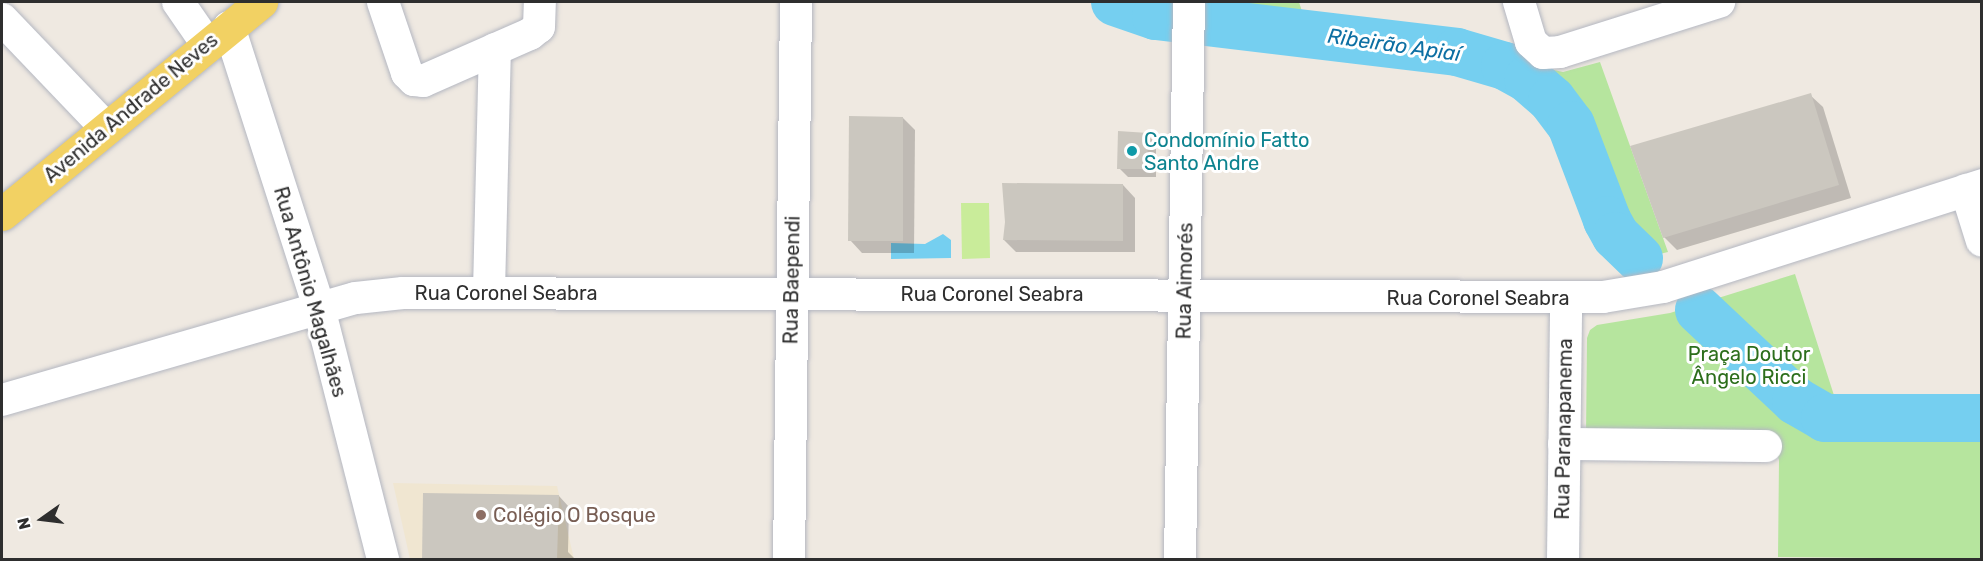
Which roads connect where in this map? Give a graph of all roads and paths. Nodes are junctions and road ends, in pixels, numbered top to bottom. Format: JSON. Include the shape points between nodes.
{"nodes":[{"id":1,"x":178,"y":2,"type":"edge"},
{"id":2,"x":261,"y":2,"type":"edge"},
{"id":3,"x":383,"y":2,"type":"edge"},
{"id":4,"x":540,"y":2,"type":"edge"},
{"id":5,"x":796,"y":2,"type":"edge"},
{"id":6,"x":1519,"y":2,"type":"edge"},
{"id":7,"x":1719,"y":2,"type":"edge"},
{"id":8,"x":1189,"y":11,"type":"edge"},
{"id":9,"x":2,"y":19,"type":"edge"},
{"id":10,"x":218,"y":36,"type":"junction"},
{"id":11,"x":495,"y":49,"type":"junction"},
{"id":12,"x":107,"y":129,"type":"junction"},
{"id":13,"x":1974,"y":188,"type":"edge"},
{"id":14,"x":2,"y":214,"type":"edge"},
{"id":15,"x":1982,"y":241,"type":"edge"},
{"id":16,"x":489,"y":291,"type":"junction"},
{"id":17,"x":792,"y":293,"type":"junction"},
{"id":18,"x":1184,"y":296,"type":"junction"},
{"id":19,"x":1566,"y":298,"type":"junction"},
{"id":20,"x":319,"y":308,"type":"junction"},
{"id":21,"x":2,"y":400,"type":"edge"},
{"id":22,"x":1564,"y":444,"type":"junction"},
{"id":23,"x":1766,"y":446,"type":"dead end"},
{"id":24,"x":382,"y":560,"type":"edge"},
{"id":25,"x":789,"y":560,"type":"edge"},
{"id":26,"x":1180,"y":560,"type":"edge"},
{"id":27,"x":1563,"y":560,"type":"edge"}],
"edges":[{"from":1,"to":10,"type":"street","name":"Rua Antônio Magalhães"},
{"from":2,"to":10,"type":"main road","name":"Avenida Andrade Neves"},
{"from":3,"to":11,"type":"street","via":[[407,73],[414,80],[423,81]]},
{"from":4,"to":11,"type":"street","via":[[539,27]]},
{"from":5,"to":17,"type":"street","name":"Rua Baependi"},
{"from":6,"to":7,"type":"street","via":[[1531,42],[1544,53],[1560,52]]},
{"from":8,"to":18,"type":"street","name":"Rua Aimorés"},
{"from":9,"to":12,"type":"street"},
{"from":10,"to":12,"type":"main road","name":"Avenida Andrade Neves"},
{"from":10,"to":20,"type":"street","name":"Rua Antônio Magalhães"},
{"from":11,"to":16,"type":"street"},
{"from":12,"to":14,"type":"main road","name":"Avenida Andrade Neves"},
{"from":13,"to":15,"type":"street"},
{"from":13,"to":19,"type":"street","name":"Rua Coronel Seabra","via":[[1663,287],[1603,297]]},
{"from":16,"to":17,"type":"street","name":"Rua Coronel Seabra"},
{"from":16,"to":20,"type":"street","name":"Rua Coronel Seabra","via":[[403,292]]},
{"from":17,"to":18,"type":"street","name":"Rua Coronel Seabra"},
{"from":17,"to":25,"type":"street","name":"Rua Baependi"},
{"from":18,"to":19,"type":"street","name":"Rua Coronel Seabra"},
{"from":18,"to":26,"type":"street","name":"Rua Aimorés"},
{"from":19,"to":22,"type":"street","name":"Rua Paranapanema"},
{"from":20,"to":21,"type":"street","name":"Rua Coronel Seabra"},
{"from":20,"to":24,"type":"street","name":"Rua Antônio Magalhães"},
{"from":22,"to":23,"type":"street"},
{"from":22,"to":27,"type":"street","name":"Rua Paranapanema"}]}
